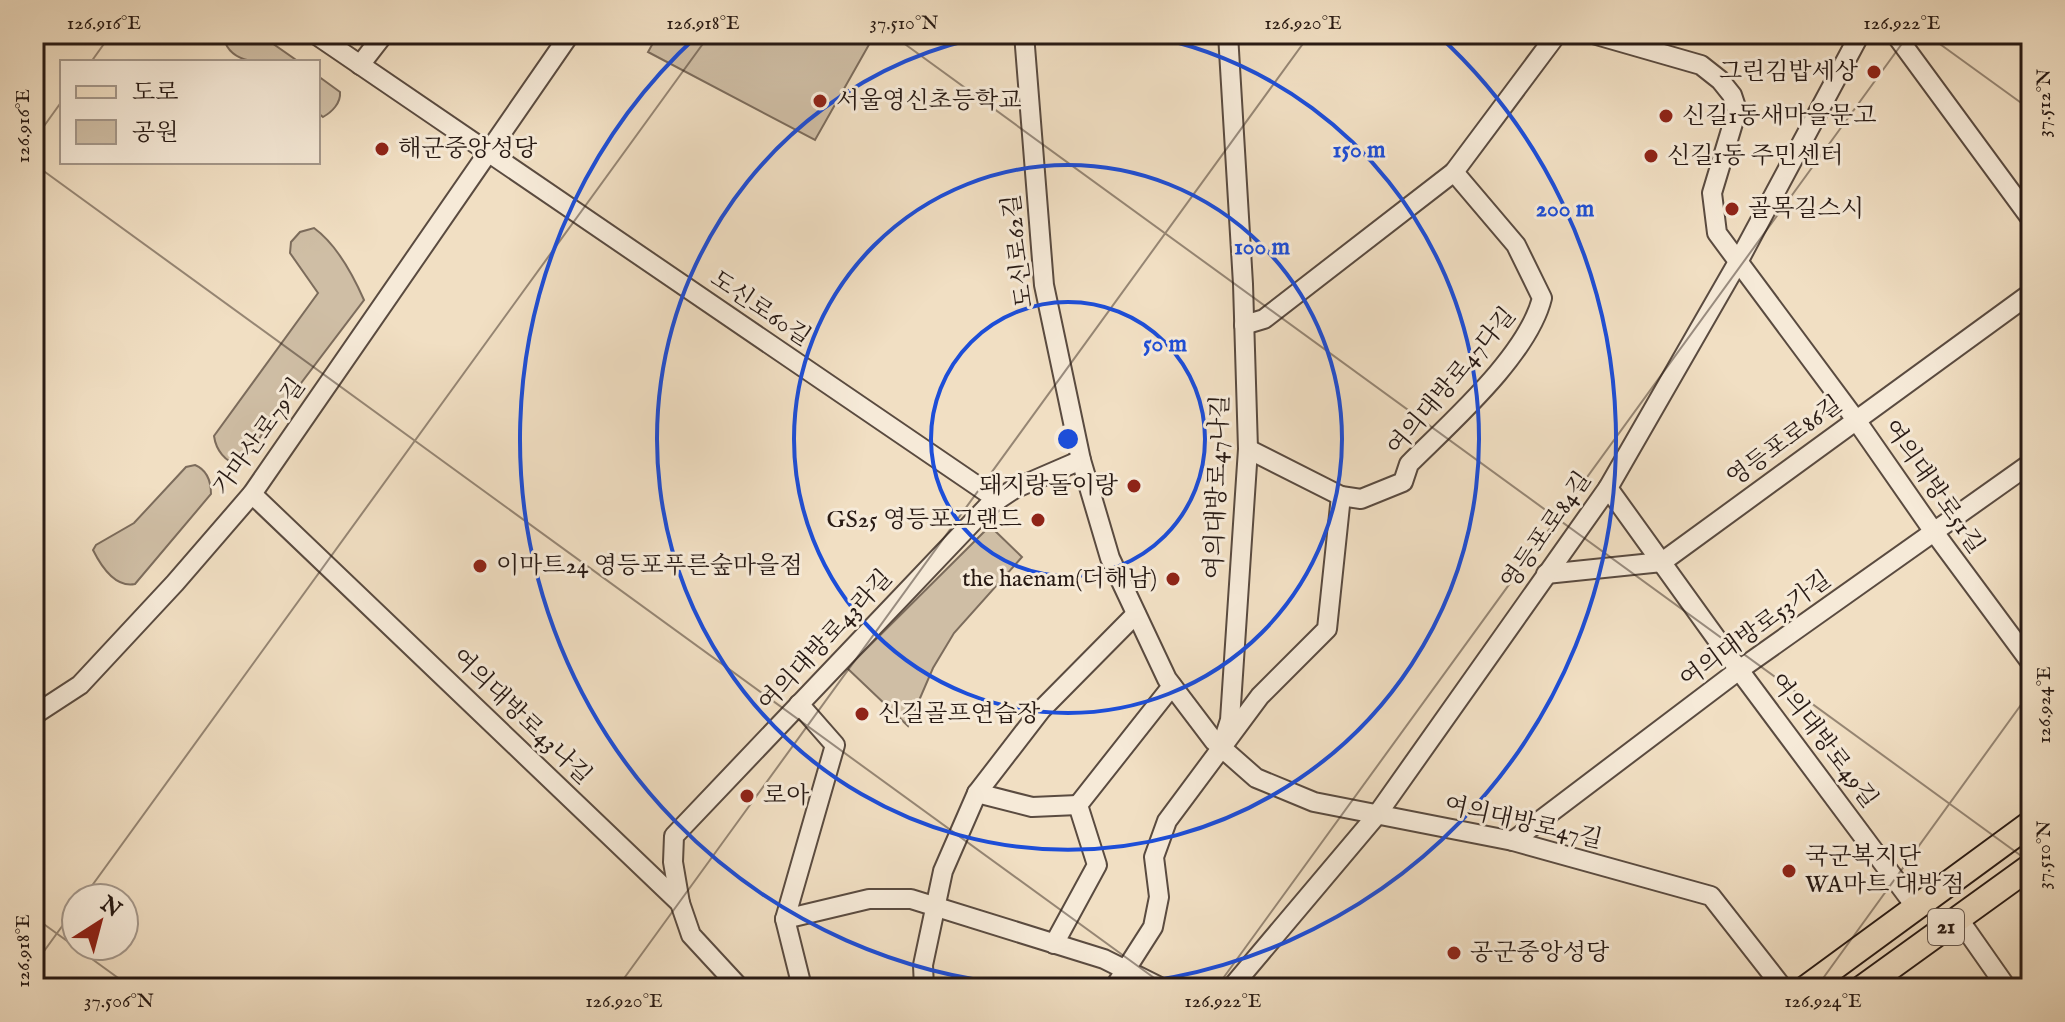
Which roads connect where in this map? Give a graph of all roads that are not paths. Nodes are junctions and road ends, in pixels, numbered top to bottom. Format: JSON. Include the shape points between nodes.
{"nodes":[{"id":1,"x":315,"y":34,"type":"edge"},
{"id":2,"x":384,"y":34,"type":"edge"},
{"id":3,"x":570,"y":34,"type":"edge"},
{"id":4,"x":1024,"y":34,"type":"edge"},
{"id":5,"x":1228,"y":34,"type":"edge"},
{"id":6,"x":1557,"y":34,"type":"edge"},
{"id":7,"x":1593,"y":34,"type":"edge"},
{"id":8,"x":1860,"y":34,"type":"edge"},
{"id":9,"x":1895,"y":34,"type":"edge"},
{"id":10,"x":360,"y":65,"type":"junction"},
{"id":11,"x":492,"y":156,"type":"junction"},
{"id":12,"x":1454,"y":172,"type":"junction"},
{"id":13,"x":2031,"y":219,"type":"edge"},
{"id":14,"x":1738,"y":262,"type":"junction"},
{"id":15,"x":2031,"y":293,"type":"edge"},
{"id":16,"x":1244,"y":325,"type":"junction"},
{"id":17,"x":1856,"y":420,"type":"junction"},
{"id":18,"x":1248,"y":449,"type":"junction"},
{"id":19,"x":1081,"y":460,"type":"junction"},
{"id":20,"x":2031,"y":463,"type":"edge"},
{"id":21,"x":1608,"y":488,"type":"junction"},
{"id":22,"x":252,"y":494,"type":"junction"},
{"id":23,"x":1341,"y":496,"type":"junction"},
{"id":24,"x":998,"y":500,"type":"junction"},
{"id":25,"x":1934,"y":532,"type":"junction"},
{"id":26,"x":1662,"y":562,"type":"junction"},
{"id":27,"x":1546,"y":574,"type":"junction"},
{"id":28,"x":1136,"y":614,"type":"junction"},
{"id":29,"x":2031,"y":663,"type":"edge"},
{"id":30,"x":1739,"y":670,"type":"junction"},
{"id":31,"x":1172,"y":686,"type":"junction"},
{"id":32,"x":799,"y":704,"type":"junction"},
{"id":33,"x":34,"y":715,"type":"edge"},
{"id":34,"x":1221,"y":748,"type":"junction"},
{"id":35,"x":977,"y":793,"type":"junction"},
{"id":36,"x":1078,"y":805,"type":"junction"},
{"id":37,"x":1376,"y":816,"type":"junction"},
{"id":38,"x":2031,"y":823,"type":"edge"},
{"id":39,"x":1513,"y":841,"type":"junction"},
{"id":40,"x":2031,"y":866,"type":"edge"},
{"id":41,"x":680,"y":903,"type":"junction"},
{"id":42,"x":1915,"y":906,"type":"junction"},
{"id":43,"x":935,"y":907,"type":"junction"},
{"id":44,"x":1958,"y":918,"type":"junction"},
{"id":45,"x":785,"y":919,"type":"junction"},
{"id":46,"x":1054,"y":944,"type":"junction"},
{"id":47,"x":1127,"y":969,"type":"junction"},
{"id":48,"x":740,"y":988,"type":"edge"},
{"id":49,"x":799,"y":988,"type":"edge"},
{"id":50,"x":924,"y":988,"type":"edge"},
{"id":51,"x":1114,"y":988,"type":"edge"},
{"id":52,"x":1162,"y":988,"type":"edge"},
{"id":53,"x":1231,"y":988,"type":"edge"},
{"id":54,"x":1783,"y":988,"type":"edge"},
{"id":55,"x":1806,"y":988,"type":"edge"},
{"id":56,"x":1862,"y":988,"type":"edge"},
{"id":57,"x":2007,"y":988,"type":"edge"}],
"edges":[{"from":1,"to":10,"type":"street","name":"도신로60길"},
{"from":2,"to":10,"type":"street"},
{"from":3,"to":11,"type":"street"},
{"from":4,"to":19,"type":"street","name":"도신로62길","via":[[1044,285]]},
{"from":5,"to":16,"type":"street","name":"여의대방로47나길"},
{"from":6,"to":12,"type":"street"},
{"from":7,"to":14,"type":"street","via":[[1701,65],[1732,95],[1737,110],[1712,193],[1717,233]]},
{"from":8,"to":14,"type":"street","name":"영등포로84길"},
{"from":9,"to":13,"type":"street"},
{"from":10,"to":11,"type":"street","name":"도신로60길"},
{"from":11,"to":22,"type":"street","name":"가마산로79길"},
{"from":11,"to":24,"type":"street","name":"도신로60길"},
{"from":12,"to":16,"type":"street","via":[[1264,319]]},
{"from":12,"to":23,"type":"street","name":"여의대방로47다길","via":[[1516,245],[1542,298],[1538,314],[1499,369],[1409,464],[1403,482],[1361,499]]},
{"from":14,"to":17,"type":"street","name":"여의대방로51길"},
{"from":14,"to":21,"type":"street","name":"영등포로84길"},
{"from":15,"to":17,"type":"street","name":"영등포로86길"},
{"from":16,"to":18,"type":"street","name":"여의대방로47나길"},
{"from":17,"to":25,"type":"street","name":"여의대방로51길"},
{"from":17,"to":26,"type":"street","name":"영등포로86길"},
{"from":18,"to":23,"type":"street"},
{"from":18,"to":34,"type":"street","name":"여의대방로47나길","via":[[1230,720]]},
{"from":19,"to":24,"type":"street","name":"여의대방로43라길"},
{"from":19,"to":28,"type":"street","name":"여의대방로47길","via":[[1110,558]]},
{"from":20,"to":25,"type":"street","name":"여의대방로53가길"},
{"from":21,"to":26,"type":"street","name":"여의대방로49길"},
{"from":21,"to":27,"type":"street","name":"영등포로84길"},
{"from":22,"to":33,"type":"street","name":"가마산로79길","via":[[80,685]]},
{"from":22,"to":41,"type":"street","name":"여의대방로43나길"},
{"from":23,"to":34,"type":"street","via":[[1327,629],[1260,696]]},
{"from":24,"to":32,"type":"street","name":"여의대방로43라길"},
{"from":25,"to":29,"type":"street","name":"여의대방로51길"},
{"from":25,"to":30,"type":"street","name":"여의대방로53가길"},
{"from":26,"to":27,"type":"street"},
{"from":26,"to":30,"type":"street","name":"여의대방로49길"},
{"from":27,"to":37,"type":"street","name":"영등포로84길"},
{"from":28,"to":31,"type":"street","name":"여의대방로47길"},
{"from":28,"to":35,"type":"street","via":[[1041,710]]},
{"from":30,"to":39,"type":"street","name":"여의대방로53가길"},
{"from":30,"to":42,"type":"street","name":"여의대방로49길"},
{"from":31,"to":34,"type":"street","name":"여의대방로47길"},
{"from":31,"to":36,"type":"street"},
{"from":32,"to":41,"type":"street","name":"여의대방로43라길","via":[[674,836]]},
{"from":32,"to":45,"type":"street","via":[[835,745]]},
{"from":34,"to":37,"type":"street","name":"여의대방로47길","via":[[1256,778],[1314,802]]},
{"from":34,"to":47,"type":"street","via":[[1167,821],[1154,857],[1159,897],[1153,927]]},
{"from":35,"to":36,"type":"street","via":[[1032,807]]},
{"from":35,"to":43,"type":"street","via":[[943,871]]},
{"from":36,"to":46,"type":"street","via":[[1097,865]]},
{"from":37,"to":39,"type":"street","name":"여의대방로47길"},
{"from":37,"to":53,"type":"street","name":"영등포로84길"},
{"from":38,"to":42,"type":"main road"},
{"from":39,"to":54,"type":"street","name":"여의대방로47길","via":[[1711,896]]},
{"from":40,"to":44,"type":"main road","number":"21"},
{"from":41,"to":48,"type":"street","name":"여의대방로43나길","via":[[691,935]]},
{"from":42,"to":55,"type":"main road"},
{"from":43,"to":45,"type":"street","via":[[911,899],[869,899]]},
{"from":43,"to":46,"type":"street"},
{"from":43,"to":50,"type":"street","via":[[923,965]]},
{"from":44,"to":56,"type":"main road","number":"21"},
{"from":44,"to":57,"type":"street"},
{"from":45,"to":49,"type":"street"},
{"from":46,"to":47,"type":"street"},
{"from":47,"to":51,"type":"street"},
{"from":47,"to":52,"type":"street"}]}
